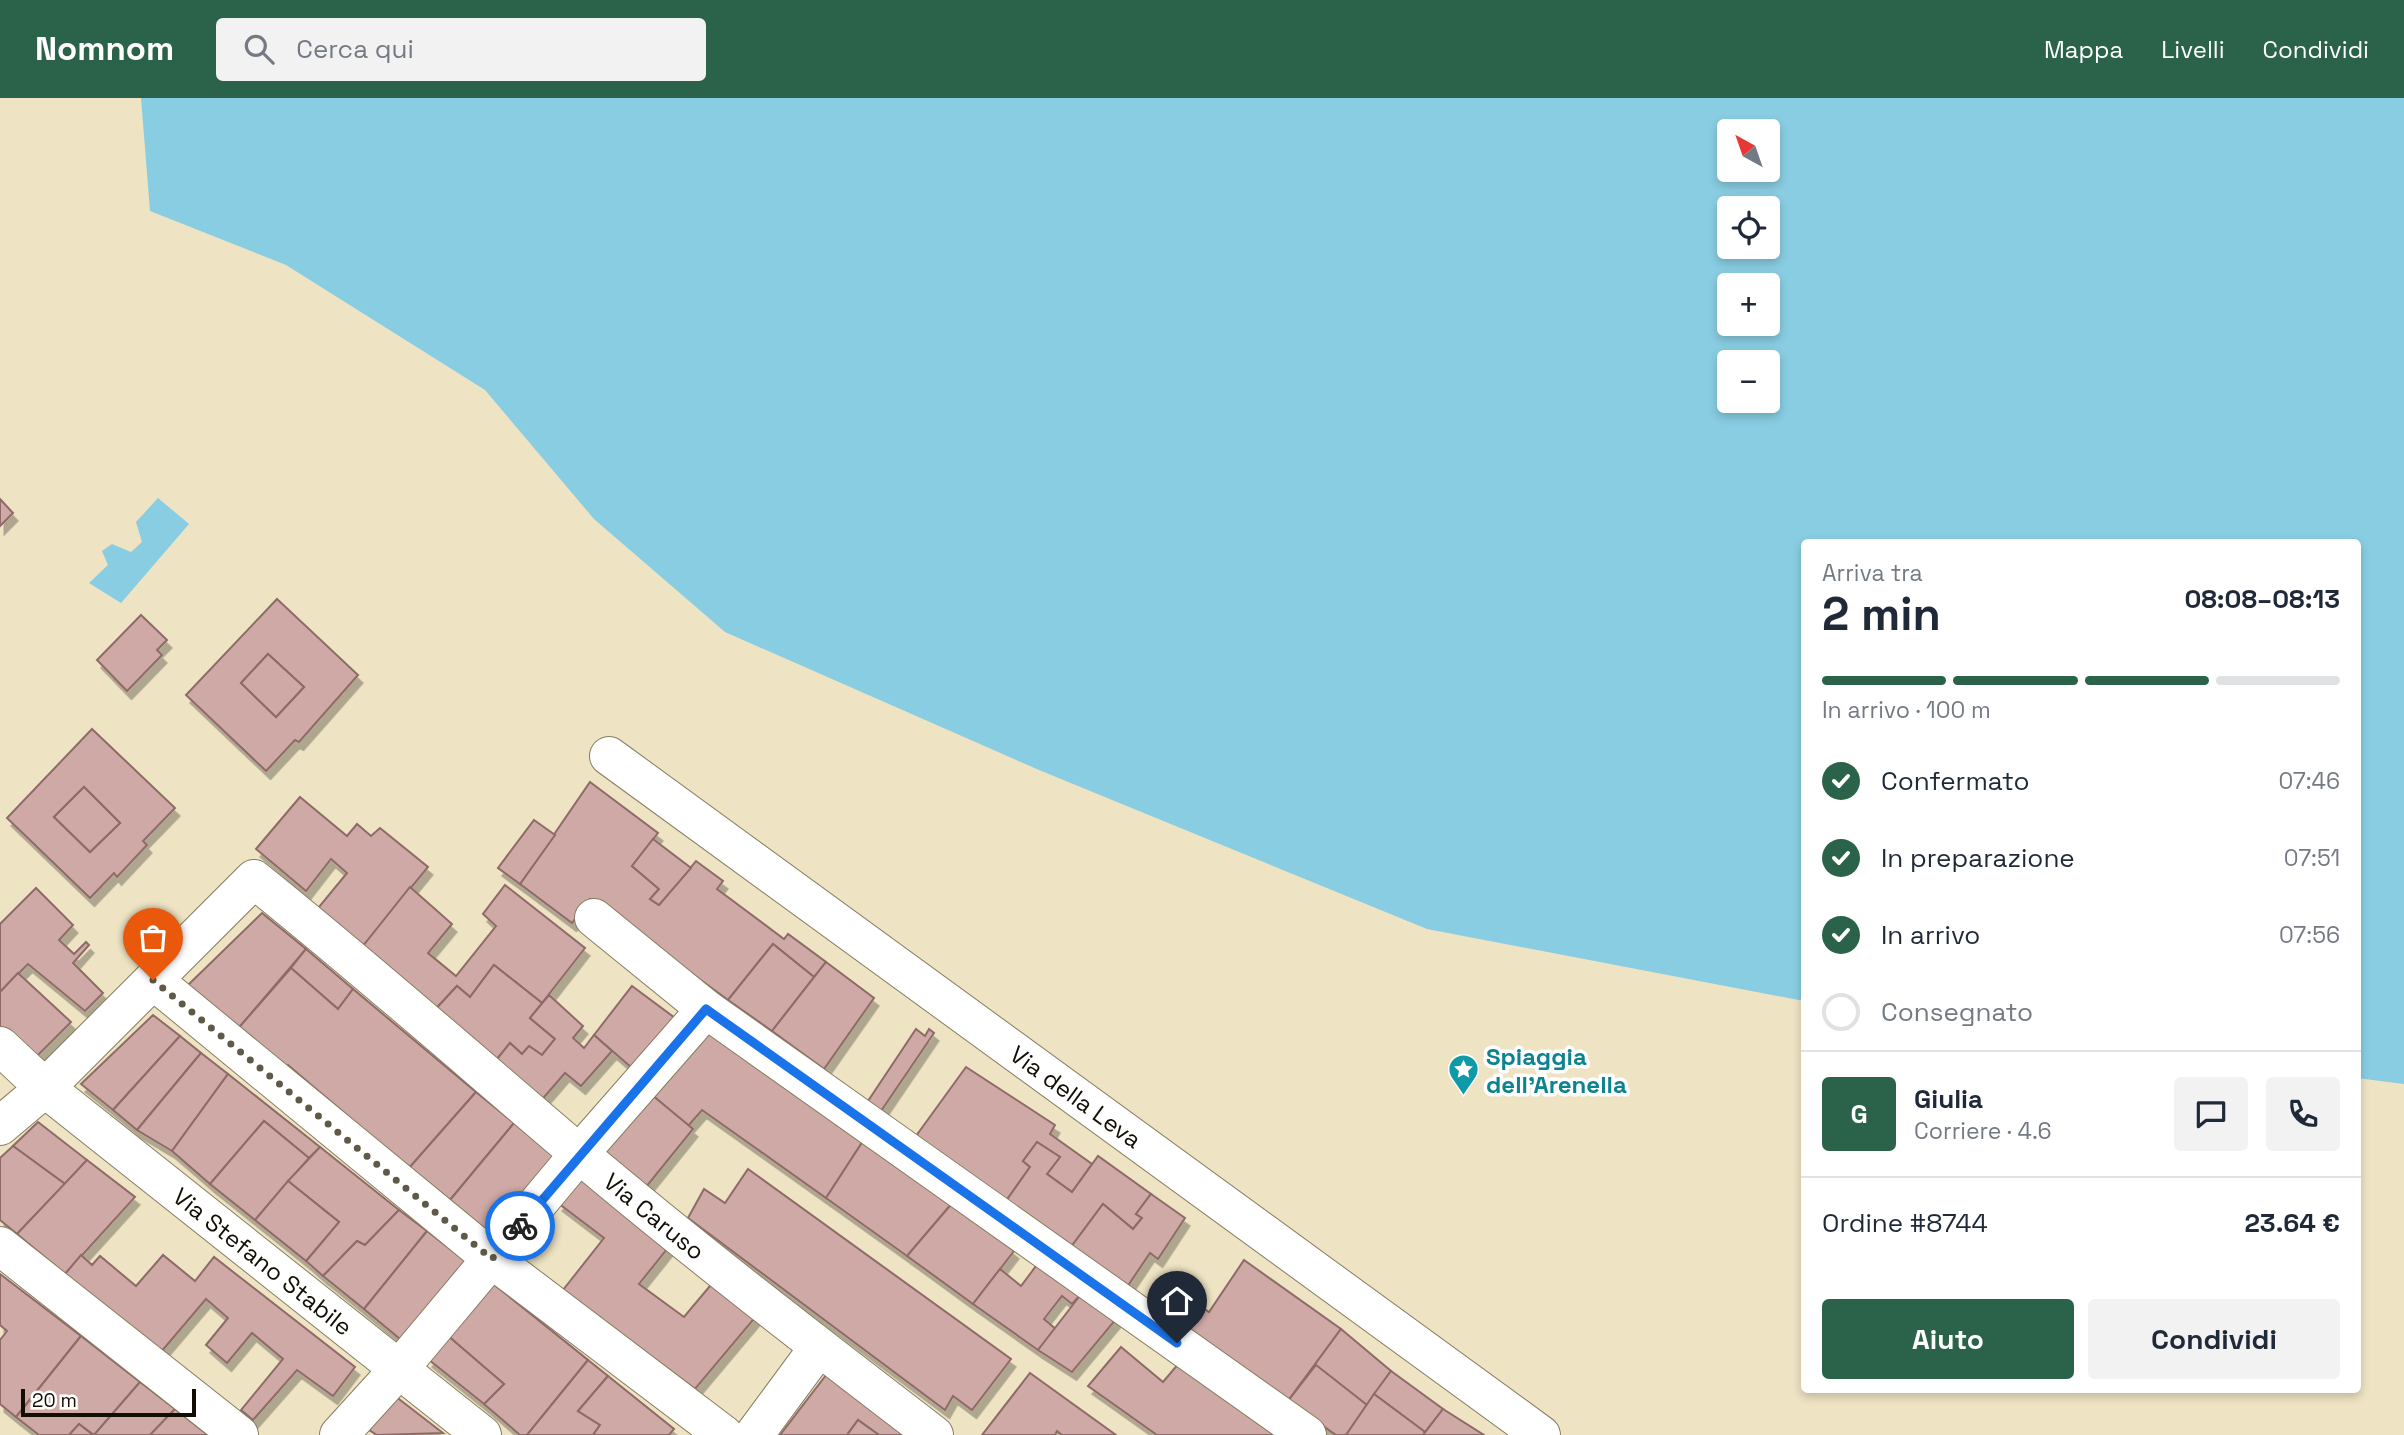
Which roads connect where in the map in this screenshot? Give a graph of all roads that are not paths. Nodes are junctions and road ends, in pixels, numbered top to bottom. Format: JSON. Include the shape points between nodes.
{"nodes":[{"id":1,"x":609,"y":756,"type":"dead end"},
{"id":2,"x":594,"y":918,"type":"dead end"},
{"id":3,"x":153,"y":980,"type":"junction"},
{"id":4,"x":706,"y":1009,"type":"junction"},
{"id":5,"x":0,"y":1046,"type":"edge"},
{"id":6,"x":44,"y":1088,"type":"junction"},
{"id":7,"x":0,"y":1126,"type":"edge"},
{"id":8,"x":579,"y":1154,"type":"junction"},
{"id":9,"x":0,"y":1246,"type":"edge"},
{"id":10,"x":492,"y":1259,"type":"junction"},
{"id":11,"x":819,"y":1347,"type":"junction"},
{"id":12,"x":399,"y":1369,"type":"junction"},
{"id":13,"x":239,"y":1435,"type":"edge"},
{"id":14,"x":339,"y":1435,"type":"edge"},
{"id":15,"x":482,"y":1435,"type":"edge"},
{"id":16,"x":724,"y":1435,"type":"edge"},
{"id":17,"x":754,"y":1435,"type":"edge"},
{"id":18,"x":934,"y":1435,"type":"edge"},
{"id":19,"x":1307,"y":1435,"type":"edge"},
{"id":20,"x":1541,"y":1435,"type":"edge"}],
"edges":[{"from":1,"to":20,"type":"street","name":"Via della Leva"},
{"from":2,"to":4,"type":"street"},
{"from":3,"to":6,"type":"street"},
{"from":3,"to":8,"type":"street","name":"Via Caruso","via":[[254,879],[386,986]]},
{"from":3,"to":10,"type":"street"},
{"from":4,"to":8,"type":"street"},
{"from":4,"to":19,"type":"street"},
{"from":5,"to":6,"type":"street","name":"Via Stefano Stabile"},
{"from":6,"to":7,"type":"street"},
{"from":6,"to":12,"type":"street","name":"Via Stefano Stabile"},
{"from":8,"to":10,"type":"street"},
{"from":8,"to":11,"type":"street","name":"Via Caruso"},
{"from":9,"to":13,"type":"street"},
{"from":10,"to":12,"type":"street"},
{"from":10,"to":16,"type":"street"},
{"from":11,"to":17,"type":"street"},
{"from":11,"to":18,"type":"street","name":"Via Caruso"},
{"from":12,"to":14,"type":"street"},
{"from":12,"to":15,"type":"street","name":"Via Stefano Stabile"}]}
